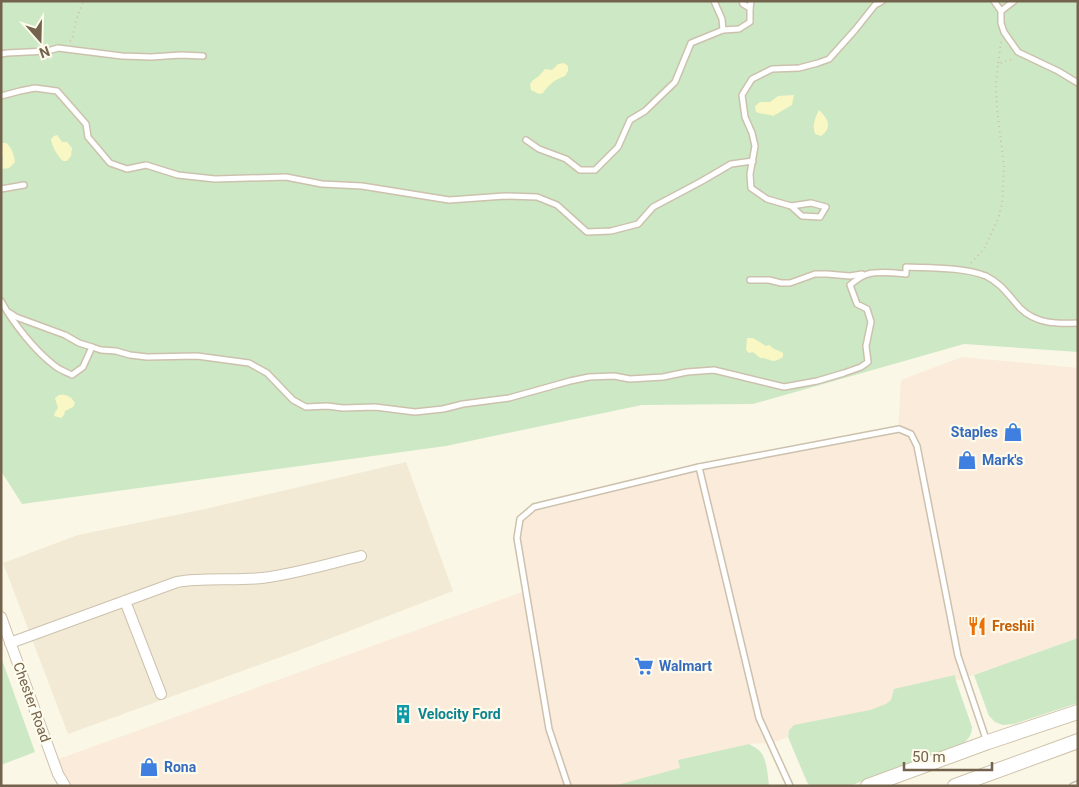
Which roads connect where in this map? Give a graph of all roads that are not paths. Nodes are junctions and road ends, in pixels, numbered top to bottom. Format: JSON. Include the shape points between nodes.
{"nodes":[{"id":1,"x":714,"y":1,"type":"edge"},
{"id":2,"x":742,"y":1,"type":"edge"},
{"id":3,"x":751,"y":1,"type":"edge"},
{"id":4,"x":882,"y":1,"type":"edge"},
{"id":5,"x":994,"y":1,"type":"edge"},
{"id":6,"x":1014,"y":1,"type":"edge"},
{"id":7,"x":750,"y":8,"type":"junction"},
{"id":8,"x":1001,"y":11,"type":"junction"},
{"id":9,"x":723,"y":30,"type":"junction"},
{"id":10,"x":1,"y":54,"type":"edge"},
{"id":11,"x":203,"y":56,"type":"dead end"},
{"id":12,"x":1078,"y":83,"type":"edge"},
{"id":13,"x":1,"y":96,"type":"edge"},
{"id":14,"x":526,"y":140,"type":"dead end"},
{"id":15,"x":753,"y":161,"type":"junction"},
{"id":16,"x":24,"y":186,"type":"dead end"},
{"id":17,"x":1,"y":189,"type":"edge"},
{"id":18,"x":792,"y":206,"type":"junction"},
{"id":19,"x":869,"y":274,"type":"junction"},
{"id":20,"x":750,"y":280,"type":"dead end"},
{"id":21,"x":1,"y":301,"type":"edge"},
{"id":22,"x":6,"y":310,"type":"junction"},
{"id":23,"x":1078,"y":323,"type":"edge"},
{"id":24,"x":92,"y":347,"type":"junction"},
{"id":25,"x":699,"y":467,"type":"junction"},
{"id":26,"x":361,"y":556,"type":"dead end"},
{"id":27,"x":125,"y":601,"type":"junction"},
{"id":28,"x":1,"y":617,"type":"edge"},
{"id":29,"x":10,"y":643,"type":"junction"},
{"id":30,"x":161,"y":694,"type":"dead end"},
{"id":31,"x":1078,"y":712,"type":"edge"},
{"id":32,"x":1078,"y":741,"type":"edge"},
{"id":33,"x":988,"y":742,"type":"junction"},
{"id":34,"x":1078,"y":784,"type":"edge"},
{"id":35,"x":65,"y":786,"type":"edge"},
{"id":36,"x":568,"y":786,"type":"edge"},
{"id":37,"x":790,"y":786,"type":"edge"},
{"id":38,"x":868,"y":786,"type":"edge"},
{"id":39,"x":955,"y":786,"type":"edge"},
{"id":40,"x":1073,"y":786,"type":"edge"}],
"edges":[{"from":1,"to":9,"type":"lane"},
{"from":2,"to":7,"type":"lane"},
{"from":3,"to":7,"type":"lane"},
{"from":4,"to":15,"type":"lane","via":[[829,59],[799,68],[772,70],[752,79],[742,95],[745,117],[755,146]]},
{"from":5,"to":8,"type":"lane"},
{"from":6,"to":8,"type":"lane"},
{"from":7,"to":9,"type":"lane","via":[[750,22],[739,29]]},
{"from":8,"to":12,"type":"lane","via":[[1003,30],[1018,52]]},
{"from":9,"to":14,"type":"lane","via":[[691,43],[675,82],[645,111],[630,120],[618,147],[595,170],[580,170],[566,159],[539,149]]},
{"from":10,"to":11,"type":"lane","via":[[58,48],[122,56]]},
{"from":13,"to":15,"type":"lane","via":[[35,88],[57,91],[86,124],[88,137],[110,163],[127,169],[146,165],[178,175],[215,179],[286,177],[449,200],[537,197],[557,205],[587,232],[611,231],[638,224],[653,207],[672,196],[731,164]]},
{"from":15,"to":18,"type":"lane","via":[[751,188],[766,199]]},
{"from":16,"to":17,"type":"lane"},
{"from":18,"to":18,"type":"lane","via":[[802,216],[820,217],[826,207],[811,203]]},
{"from":19,"to":20,"type":"lane","via":[[815,274],[780,284]]},
{"from":19,"to":23,"type":"lane","via":[[906,274],[906,267],[987,276],[1037,320],[1054,324]]},
{"from":19,"to":24,"type":"lane","via":[[850,285],[857,304],[867,309],[871,322],[866,346],[868,362],[816,381],[784,387],[714,370],[630,379],[589,377],[509,398],[415,412],[374,407],[306,407],[293,400],[267,373],[249,363],[197,356],[146,357]]},
{"from":21,"to":22,"type":"lane"},
{"from":22,"to":24,"type":"lane"},
{"from":22,"to":24,"type":"lane","via":[[43,355],[72,375],[83,367]]},
{"from":25,"to":33,"type":"lane","via":[[898,430],[911,434],[917,446],[958,656]]},
{"from":25,"to":36,"type":"lane","via":[[534,508],[520,519],[517,538],[549,729]]},
{"from":25,"to":37,"type":"lane","via":[[759,718]]},
{"from":26,"to":27,"type":"street","via":[[264,577],[191,579]]},
{"from":27,"to":29,"type":"street"},
{"from":27,"to":30,"type":"street"},
{"from":28,"to":29,"type":"street","name":"Chester Road"},
{"from":29,"to":35,"type":"street","name":"Chester Road"},
{"from":31,"to":33,"type":"main road"},
{"from":32,"to":39,"type":"main road"},
{"from":33,"to":38,"type":"main road"},
{"from":34,"to":40,"type":"lane"}]}
